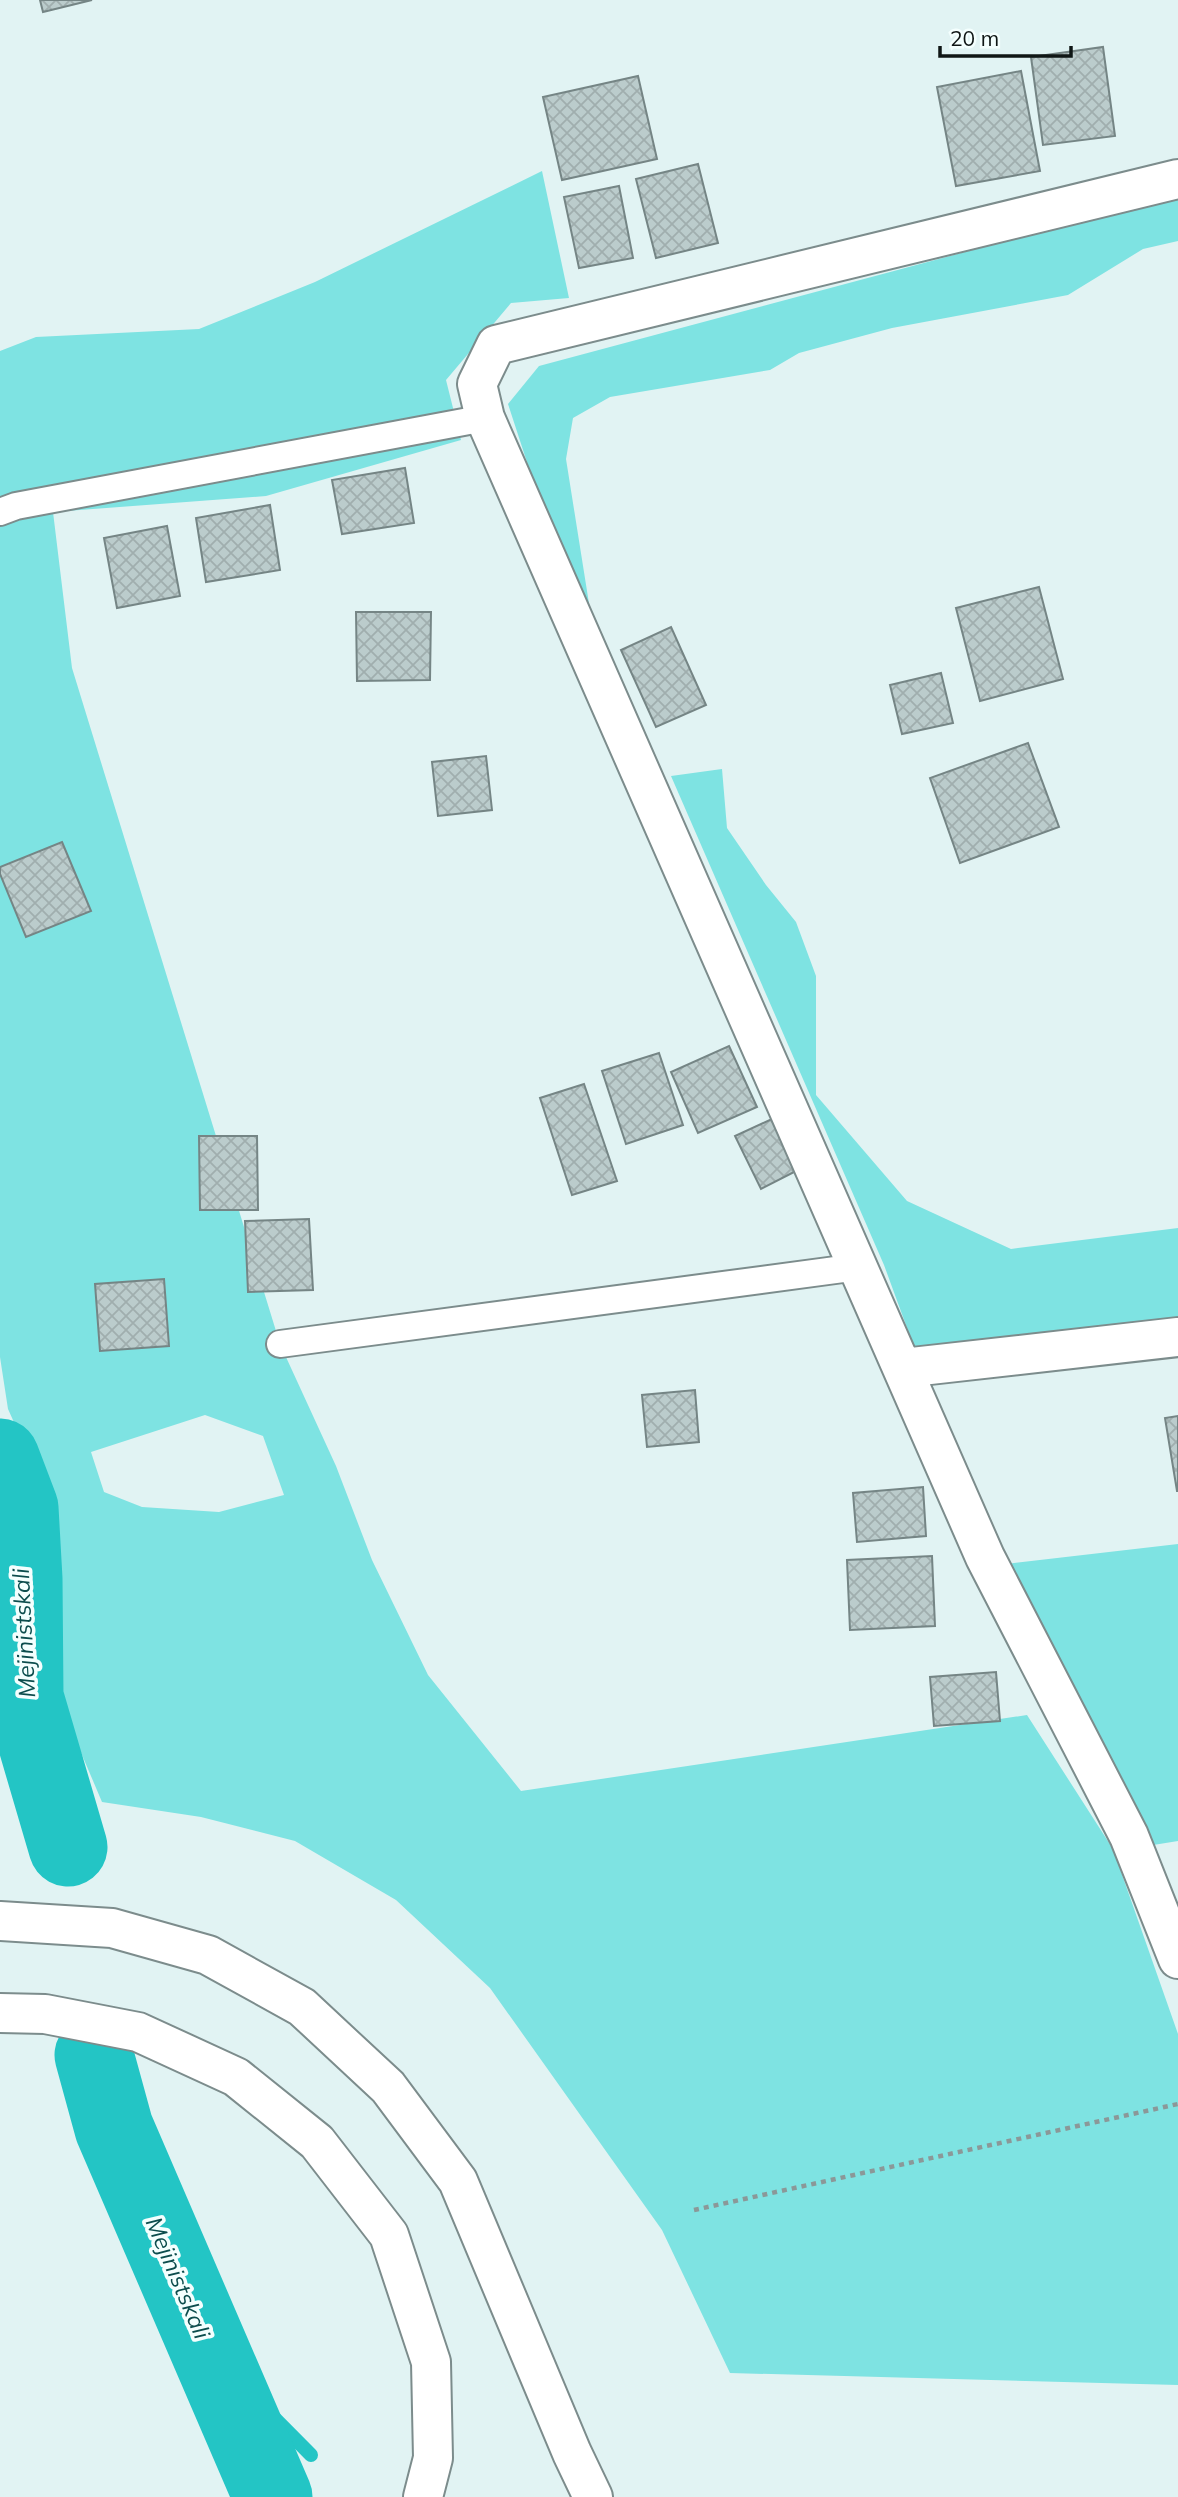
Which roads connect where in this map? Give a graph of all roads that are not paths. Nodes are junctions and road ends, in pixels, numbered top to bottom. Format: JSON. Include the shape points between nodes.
{"nodes":[{"id":1,"x":1178,"y":179,"type":"edge"},
{"id":2,"x":485,"y":418,"type":"junction"},
{"id":3,"x":0,"y":512,"type":"edge"},
{"id":4,"x":858,"y":1267,"type":"junction"},
{"id":5,"x":1178,"y":1337,"type":"edge"},
{"id":6,"x":280,"y":1344,"type":"dead end"},
{"id":7,"x":903,"y":1368,"type":"junction"},
{"id":8,"x":0,"y":1921,"type":"edge"},
{"id":9,"x":1178,"y":1959,"type":"edge"},
{"id":10,"x":0,"y":2013,"type":"edge"},
{"id":11,"x":423,"y":2497,"type":"edge"},
{"id":12,"x":593,"y":2497,"type":"edge"}],
"edges":[{"from":1,"to":2,"type":"main road","via":[[496,345],[477,384]]},
{"from":2,"to":3,"type":"lane"},
{"from":2,"to":4,"type":"main road"},
{"from":4,"to":6,"type":"lane"},
{"from":4,"to":7,"type":"main road"},
{"from":5,"to":7,"type":"main road"},
{"from":7,"to":9,"type":"main road","via":[[985,1557],[1129,1836]]},
{"from":8,"to":12,"type":"main road","via":[[112,1928],[208,1955],[302,2007],[388,2087],[458,2181]]},
{"from":10,"to":11,"type":"main road","via":[[45,2014],[138,2032],[236,2077],[317,2142],[389,2235],[431,2362],[433,2458]]}]}
